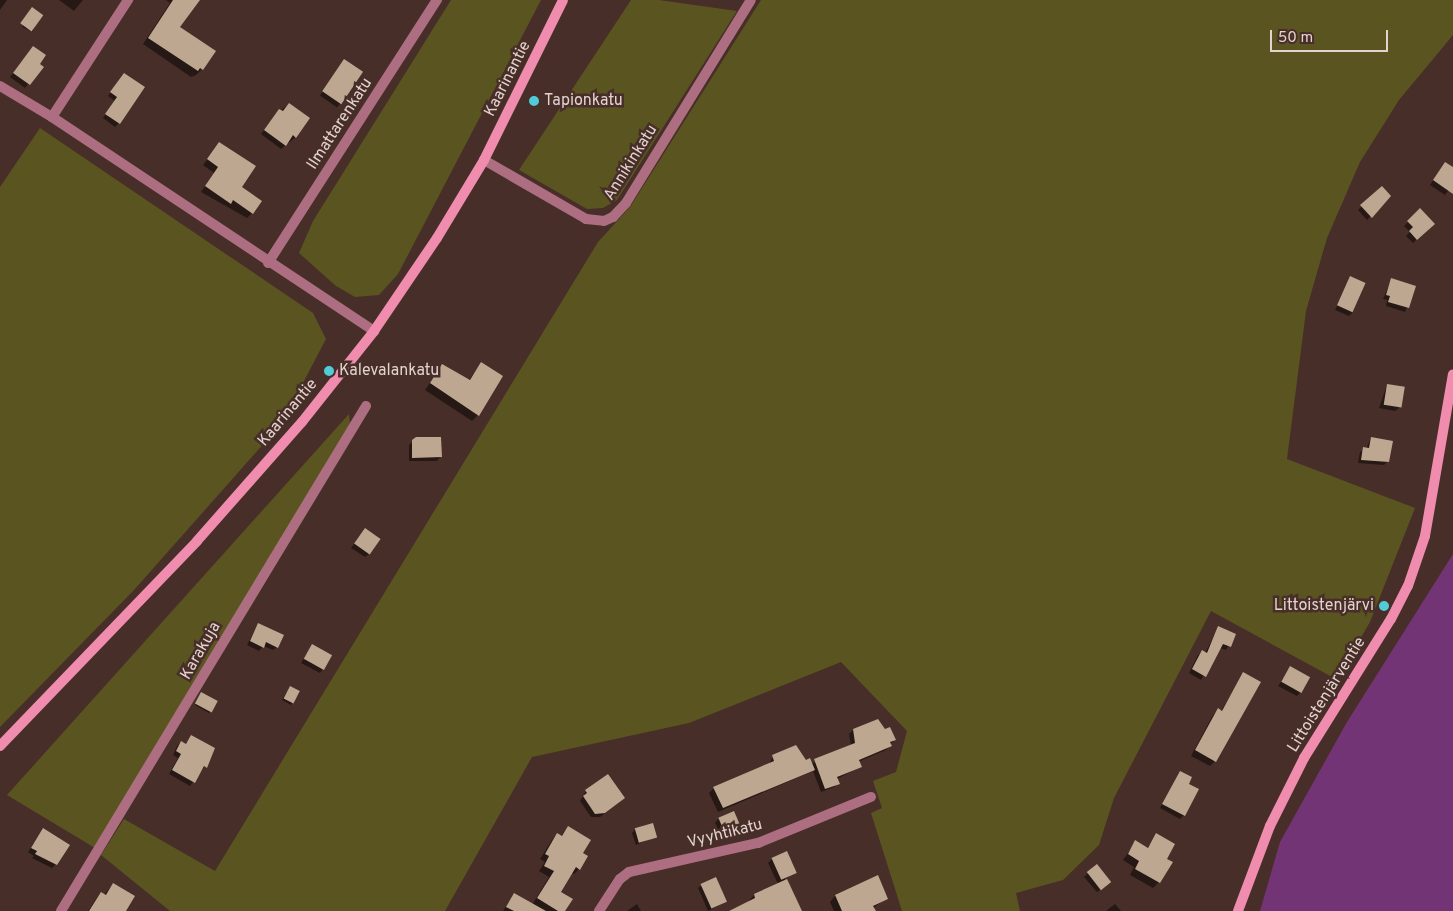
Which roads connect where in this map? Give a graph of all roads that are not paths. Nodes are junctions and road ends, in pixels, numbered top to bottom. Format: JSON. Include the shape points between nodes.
{"nodes":[{"id":1,"x":128,"y":0,"type":"edge"},
{"id":2,"x":437,"y":0,"type":"edge"},
{"id":3,"x":563,"y":0,"type":"edge"},
{"id":4,"x":751,"y":0,"type":"edge"},
{"id":5,"x":0,"y":86,"type":"edge"},
{"id":6,"x":52,"y":117,"type":"junction"},
{"id":7,"x":484,"y":160,"type":"junction"},
{"id":8,"x":268,"y":263,"type":"junction"},
{"id":9,"x":374,"y":331,"type":"junction"},
{"id":10,"x":1453,"y":374,"type":"edge"},
{"id":11,"x":366,"y":406,"type":"dead end"},
{"id":12,"x":0,"y":746,"type":"edge"},
{"id":13,"x":871,"y":797,"type":"dead end"},
{"id":14,"x":61,"y":911,"type":"edge"},
{"id":15,"x":599,"y":911,"type":"edge"},
{"id":16,"x":1238,"y":911,"type":"edge"}],
"edges":[{"from":1,"to":6,"type":"street"},
{"from":2,"to":8,"type":"street","name":"Ilmattarenkatu"},
{"from":3,"to":7,"type":"main road","name":"Kaarinantie"},
{"from":4,"to":7,"type":"street","name":"Annikinkatu","via":[[626,202],[613,217],[604,221],[586,219]]},
{"from":5,"to":6,"type":"street"},
{"from":6,"to":8,"type":"street"},
{"from":7,"to":9,"type":"main road","name":"Kaarinantie","via":[[437,238]]},
{"from":8,"to":9,"type":"street"},
{"from":9,"to":12,"type":"main road","name":"Kaarinantie","via":[[302,422],[197,541]]},
{"from":10,"to":16,"type":"main road","name":"Littoistenjärventie","via":[[1425,536],[1408,586],[1392,619],[1304,758],[1270,826]]},
{"from":11,"to":14,"type":"street","name":"Karakuja"},
{"from":13,"to":15,"type":"street","name":"Vyyhtikatu","via":[[758,843],[629,872],[620,879]]}]}
